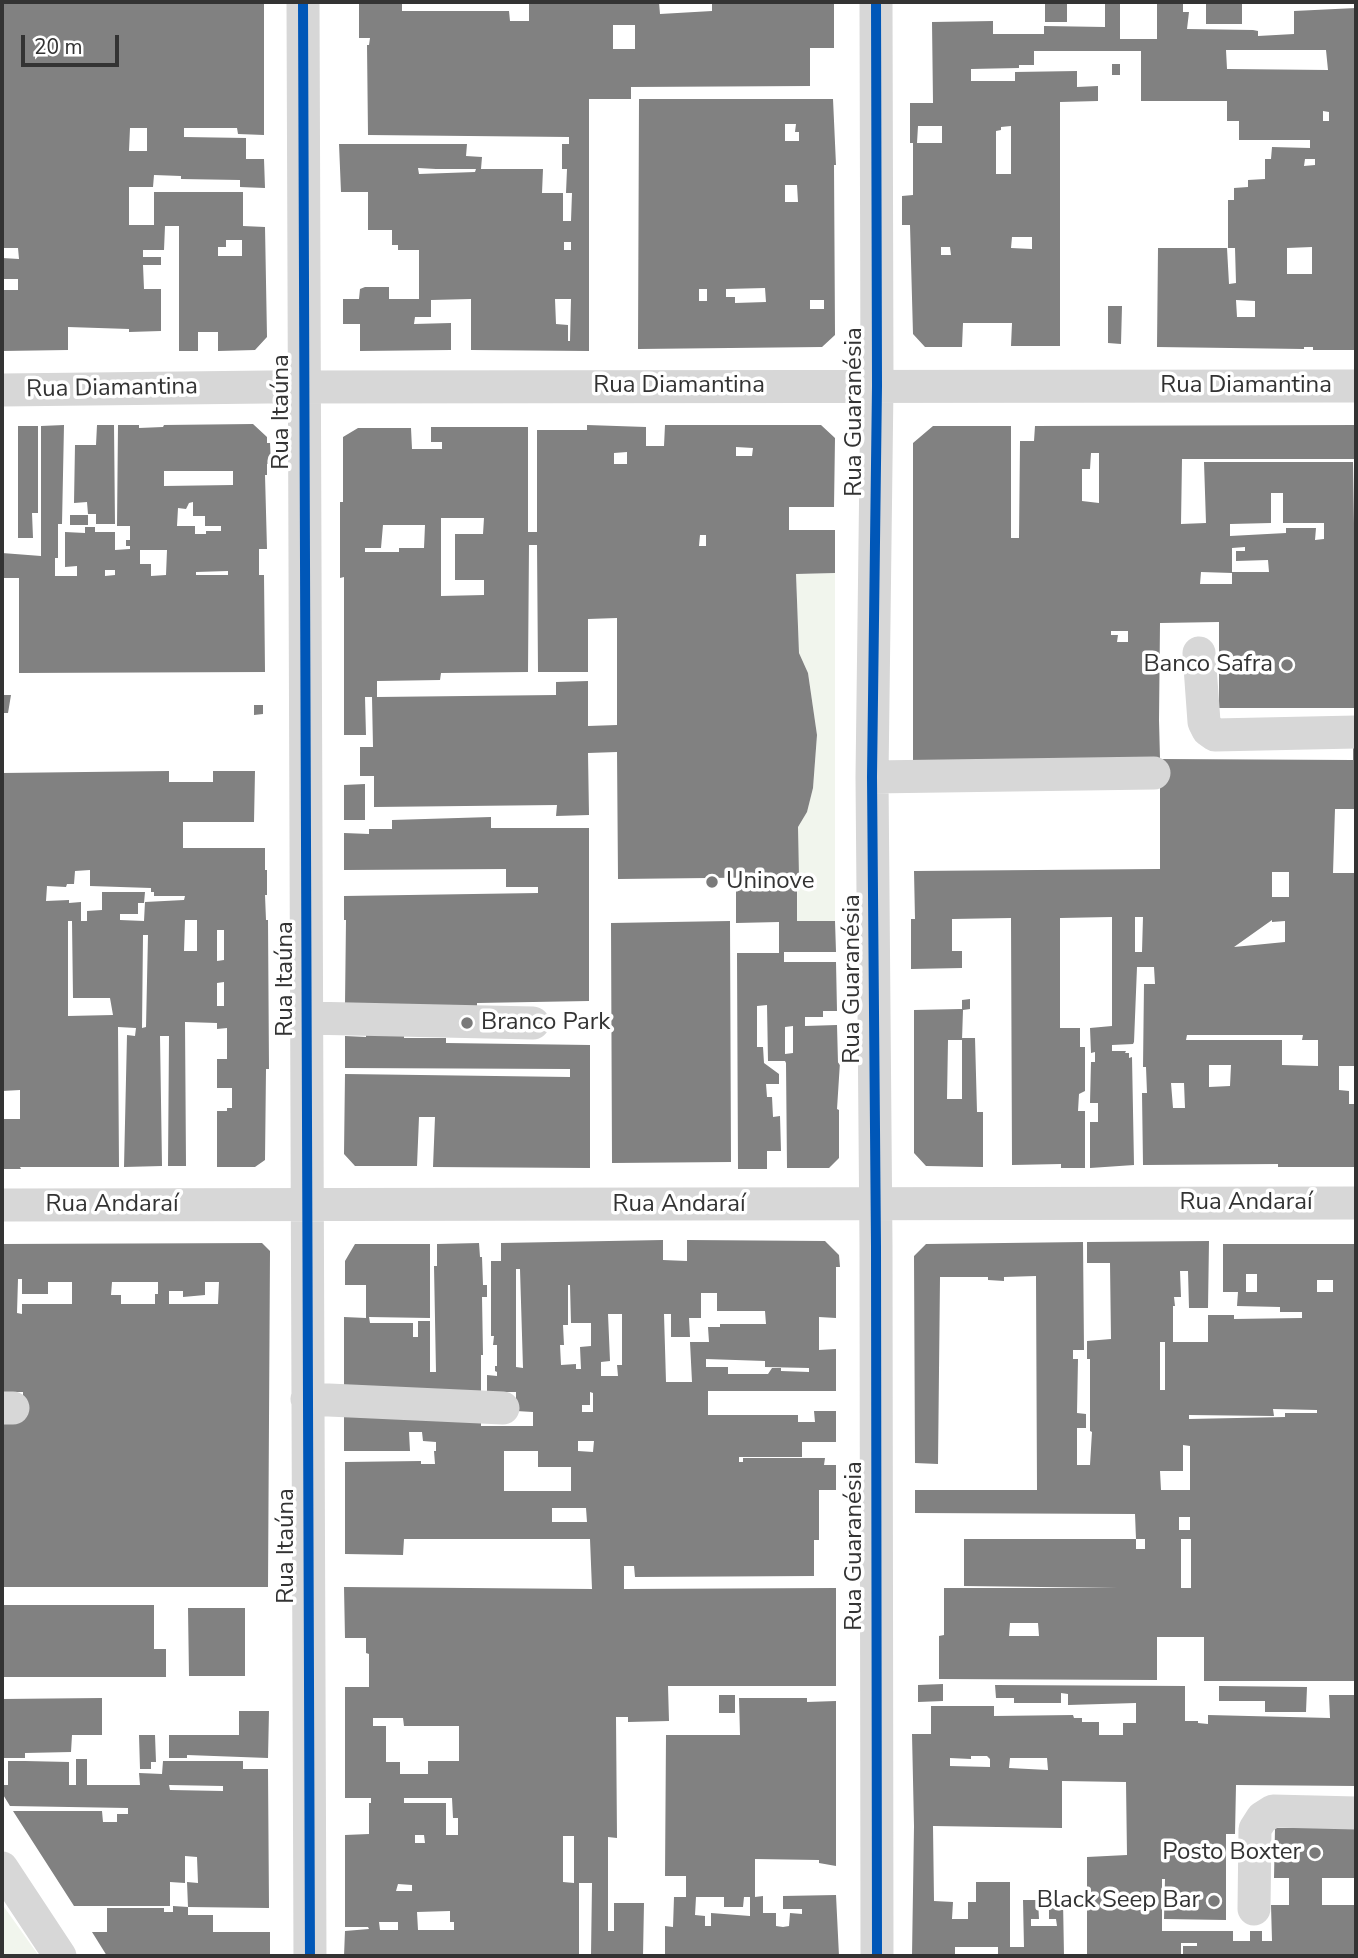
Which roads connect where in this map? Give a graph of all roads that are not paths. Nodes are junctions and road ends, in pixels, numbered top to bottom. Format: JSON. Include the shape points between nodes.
{"nodes":[{"id":1,"x":303,"y":2,"type":"edge"},
{"id":2,"x":876,"y":2,"type":"edge"},
{"id":3,"x":877,"y":386,"type":"junction"},
{"id":4,"x":1356,"y":386,"type":"edge"},
{"id":5,"x":303,"y":387,"type":"junction"},
{"id":6,"x":2,"y":390,"type":"edge"},
{"id":7,"x":1199,"y":653,"type":"dead end"},
{"id":8,"x":1356,"y":732,"type":"edge"},
{"id":9,"x":1154,"y":773,"type":"dead end"},
{"id":10,"x":872,"y":777,"type":"junction"},
{"id":11,"x":307,"y":1018,"type":"junction"},
{"id":12,"x":533,"y":1023,"type":"dead end"},
{"id":13,"x":1356,"y":1203,"type":"edge"},
{"id":14,"x":876,"y":1204,"type":"junction"},
{"id":15,"x":2,"y":1205,"type":"edge"},
{"id":16,"x":308,"y":1206,"type":"junction"},
{"id":17,"x":307,"y":1399,"type":"junction"},
{"id":18,"x":503,"y":1408,"type":"dead end"},
{"id":19,"x":1356,"y":1813,"type":"edge"},
{"id":20,"x":2,"y":1868,"type":"edge"},
{"id":21,"x":1254,"y":1909,"type":"dead end"},
{"id":22,"x":60,"y":1956,"type":"edge"},
{"id":23,"x":310,"y":1956,"type":"edge"},
{"id":24,"x":877,"y":1956,"type":"edge"}],
"edges":[{"from":1,"to":5,"type":"street","name":"Rua Itaúna"},
{"from":2,"to":3,"type":"street","name":"Rua Guaranésia"},
{"from":3,"to":4,"type":"street","name":"Rua Diamantina"},
{"from":3,"to":5,"type":"street","name":"Rua Diamantina"},
{"from":3,"to":10,"type":"street","name":"Rua Guaranésia"},
{"from":5,"to":6,"type":"street","name":"Rua Diamantina"},
{"from":5,"to":11,"type":"street","name":"Rua Itaúna"},
{"from":7,"to":8,"type":"street","via":[[1204,722],[1211,733]]},
{"from":9,"to":10,"type":"street"},
{"from":10,"to":14,"type":"street","name":"Rua Guaranésia"},
{"from":11,"to":12,"type":"street"},
{"from":11,"to":16,"type":"street","name":"Rua Itaúna"},
{"from":13,"to":14,"type":"street","name":"Rua Andaraí"},
{"from":14,"to":16,"type":"street","name":"Rua Andaraí"},
{"from":14,"to":24,"type":"street","name":"Rua Guaranésia"},
{"from":15,"to":16,"type":"street","name":"Rua Andaraí"},
{"from":16,"to":17,"type":"street","name":"Rua Itaúna"},
{"from":17,"to":18,"type":"street"},
{"from":17,"to":23,"type":"street","name":"Rua Itaúna"},
{"from":19,"to":21,"type":"street","via":[[1273,1811],[1262,1818],[1255,1829]]},
{"from":20,"to":22,"type":"street"}]}
